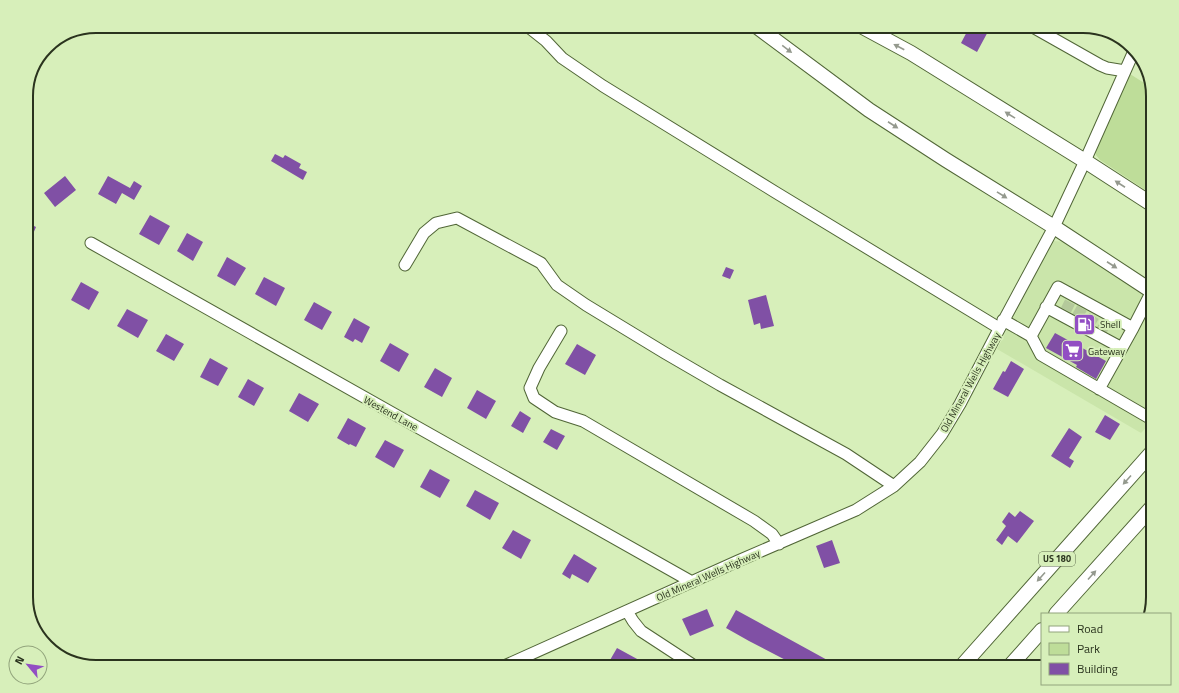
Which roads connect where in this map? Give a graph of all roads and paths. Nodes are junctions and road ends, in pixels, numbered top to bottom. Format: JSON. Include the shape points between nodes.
{"nodes":[{"id":1,"x":536,"y":33,"type":"edge"},
{"id":2,"x":765,"y":33,"type":"edge"},
{"id":3,"x":874,"y":33,"type":"edge"},
{"id":4,"x":1043,"y":33,"type":"edge"},
{"id":5,"x":1132,"y":56,"type":"edge"},
{"id":6,"x":1125,"y":71,"type":"junction"},
{"id":7,"x":1086,"y":161,"type":"junction"},
{"id":8,"x":1146,"y":200,"type":"edge"},
{"id":9,"x":1054,"y":227,"type":"junction"},
{"id":10,"x":91,"y":243,"type":"dead end"},
{"id":11,"x":405,"y":265,"type":"dead end"},
{"id":12,"x":1146,"y":287,"type":"edge"},
{"id":13,"x":1146,"y":303,"type":"edge"},
{"id":14,"x":1068,"y":306,"type":"junction"},
{"id":15,"x":1046,"y":307,"type":"junction"},
{"id":16,"x":1079,"y":312,"type":"junction"},
{"id":17,"x":1092,"y":319,"type":"junction"},
{"id":18,"x":1001,"y":324,"type":"junction"},
{"id":19,"x":1104,"y":326,"type":"junction"},
{"id":20,"x":1133,"y":328,"type":"junction"},
{"id":21,"x":561,"y":331,"type":"dead end"},
{"id":22,"x":1031,"y":336,"type":"junction"},
{"id":23,"x":1122,"y":348,"type":"junction"},
{"id":24,"x":1099,"y":389,"type":"junction"},
{"id":25,"x":1146,"y":416,"type":"edge"},
{"id":26,"x":1146,"y":459,"type":"edge"},
{"id":27,"x":894,"y":486,"type":"junction"},
{"id":28,"x":1146,"y":514,"type":"edge"},
{"id":29,"x":779,"y":544,"type":"junction"},
{"id":30,"x":692,"y":582,"type":"junction"},
{"id":31,"x":627,"y":611,"type":"junction"},
{"id":32,"x":1057,"y":613,"type":"edge"},
{"id":33,"x":1041,"y":631,"type":"edge"},
{"id":34,"x":518,"y":660,"type":"edge"},
{"id":35,"x":685,"y":660,"type":"edge"},
{"id":36,"x":967,"y":660,"type":"edge"},
{"id":37,"x":1015,"y":660,"type":"edge"}],
"edges":[{"from":1,"to":18,"type":"street","via":[[562,58],[603,86],[775,192]]},
{"from":2,"to":9,"type":"main road","one_way":true,"via":[[869,110]]},
{"from":7,"to":3,"type":"main road","one_way":true,"via":[[911,53]]},
{"from":4,"to":6,"type":"street","via":[[1100,65]]},
{"from":5,"to":6,"type":"street","name":"Old Mineral Wells Highway"},
{"from":6,"to":7,"type":"street","name":"Old Mineral Wells Highway"},
{"from":8,"to":7,"type":"main road","one_way":true},
{"from":7,"to":9,"type":"street","name":"Old Mineral Wells Highway"},
{"from":9,"to":12,"type":"main road","one_way":true},
{"from":9,"to":18,"type":"street","name":"Old Mineral Wells Highway"},
{"from":10,"to":30,"type":"street","name":"Westend Lane"},
{"from":11,"to":27,"type":"street","via":[[424,233],[436,223],[458,218],[541,263],[557,285],[586,305],[713,381],[846,454]]},
{"from":13,"to":20,"type":"street"},
{"from":14,"to":15,"type":"street"},
{"from":14,"to":15,"type":"street","via":[[1058,287]]},
{"from":14,"to":16,"type":"street"},
{"from":14,"to":16,"type":"street"},
{"from":15,"to":22,"type":"street"},
{"from":16,"to":17,"type":"street"},
{"from":16,"to":17,"type":"street"},
{"from":17,"to":19,"type":"street"},
{"from":17,"to":19,"type":"street"},
{"from":18,"to":22,"type":"street"},
{"from":18,"to":27,"type":"street","name":"Old Mineral Wells Highway","via":[[942,434],[920,462]]},
{"from":19,"to":20,"type":"street"},
{"from":19,"to":23,"type":"street"},
{"from":20,"to":23,"type":"street"},
{"from":21,"to":29,"type":"street","via":[[530,388],[534,398],[555,412],[583,421],[754,521],[772,534]]},
{"from":22,"to":24,"type":"street","via":[[1040,355]]},
{"from":23,"to":24,"type":"street"},
{"from":24,"to":25,"type":"street"},
{"from":26,"to":36,"type":"main road","number":"US 180","one_way":true},
{"from":27,"to":29,"type":"street","name":"Old Mineral Wells Highway","via":[[856,510]]},
{"from":32,"to":28,"type":"main road","one_way":true},
{"from":29,"to":30,"type":"street","name":"Old Mineral Wells Highway"},
{"from":30,"to":31,"type":"street","name":"Old Mineral Wells Highway"},
{"from":31,"to":34,"type":"street","name":"Old Mineral Wells Highway"},
{"from":31,"to":35,"type":"street","via":[[641,631]]},
{"from":33,"to":37,"type":"main road"}]}
